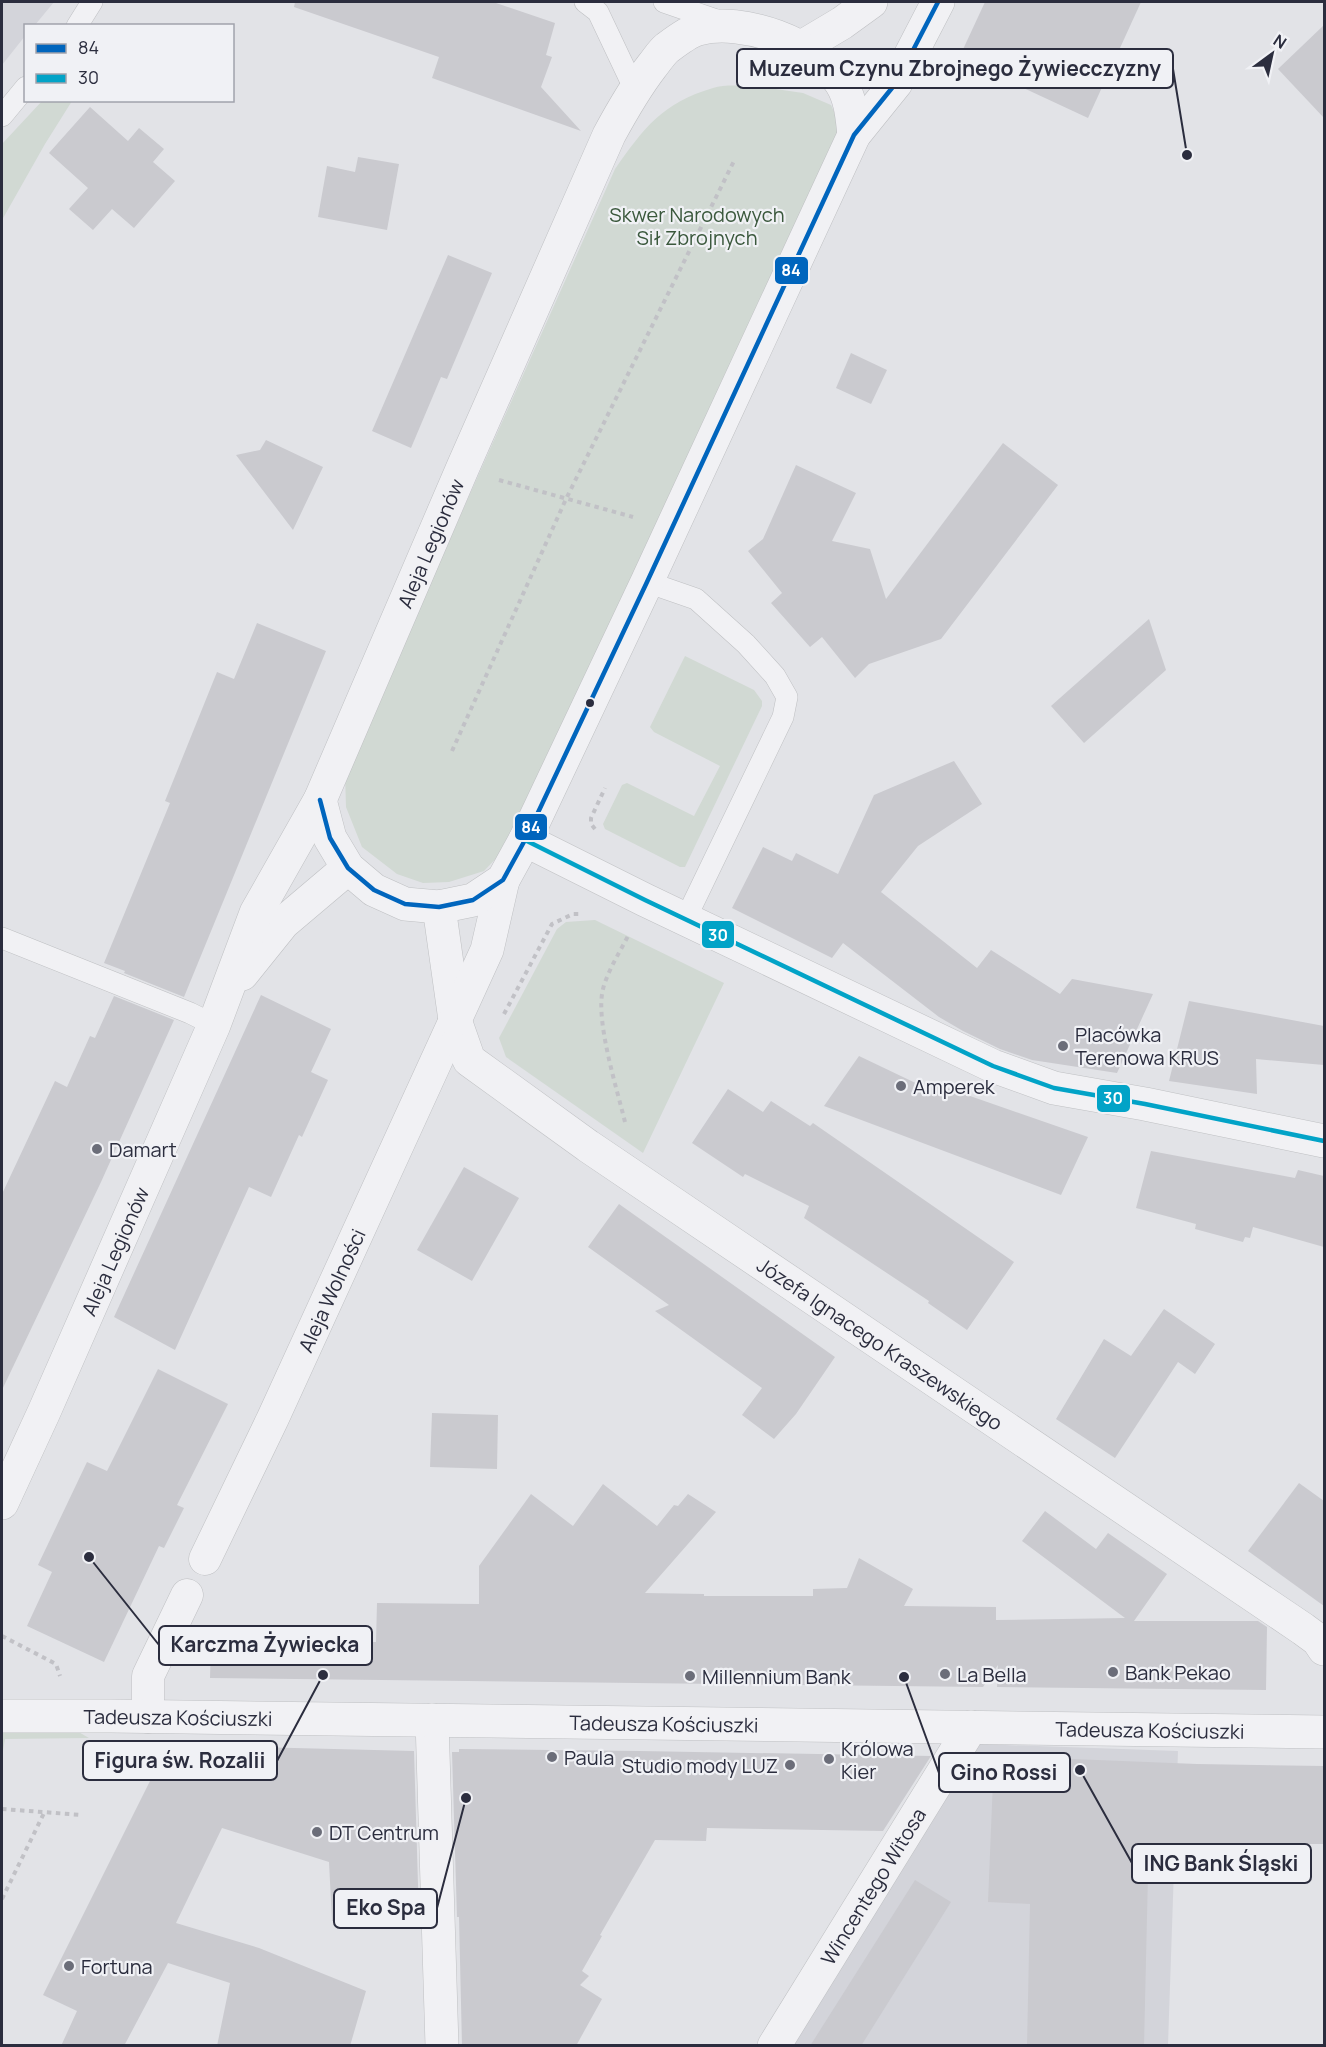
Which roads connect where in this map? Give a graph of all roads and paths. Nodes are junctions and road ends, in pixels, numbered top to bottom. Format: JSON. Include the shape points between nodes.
{"nodes":[{"id":1,"x":93,"y":2,"type":"edge"},
{"id":2,"x":585,"y":2,"type":"edge"},
{"id":3,"x":664,"y":2,"type":"edge"},
{"id":4,"x":871,"y":2,"type":"edge"},
{"id":5,"x":938,"y":2,"type":"edge"},
{"id":6,"x":78,"y":24,"type":"edge"},
{"id":7,"x":734,"y":26,"type":"junction"},
{"id":8,"x":800,"y":48,"type":"junction"},
{"id":9,"x":634,"y":88,"type":"junction"},
{"id":10,"x":24,"y":89,"type":"edge"},
{"id":11,"x":2,"y":116,"type":"edge"},
{"id":12,"x":854,"y":135,"type":"junction"},
{"id":13,"x":735,"y":159,"type":"dead end"},
{"id":14,"x":489,"y":477,"type":"dead end"},
{"id":15,"x":566,"y":499,"type":"junction"},
{"id":16,"x":634,"y":518,"type":"dead end"},
{"id":17,"x":647,"y":582,"type":"junction"},
{"id":18,"x":452,"y":751,"type":"dead end"},
{"id":19,"x":605,"y":788,"type":"dead end"},
{"id":20,"x":320,"y":801,"type":"junction"},
{"id":21,"x":596,"y":830,"type":"dead end"},
{"id":22,"x":525,"y":840,"type":"junction"},
{"id":23,"x":348,"y":868,"type":"junction"},
{"id":24,"x":503,"y":880,"type":"junction"},
{"id":25,"x":439,"y":907,"type":"junction"},
{"id":26,"x":590,"y":914,"type":"dead end"},
{"id":27,"x":685,"y":920,"type":"junction"},
{"id":28,"x":630,"y":931,"type":"dead end"},
{"id":29,"x":2,"y":938,"type":"edge"},
{"id":30,"x":219,"y":1011,"type":"junction"},
{"id":31,"x":503,"y":1017,"type":"dead end"},
{"id":32,"x":455,"y":1020,"type":"junction"},
{"id":33,"x":627,"y":1132,"type":"dead end"},
{"id":34,"x":1324,"y":1141,"type":"edge"},
{"id":35,"x":2,"y":1503,"type":"edge"},
{"id":36,"x":205,"y":1559,"type":"dead end"},
{"id":37,"x":187,"y":1595,"type":"dead end"},
{"id":38,"x":2,"y":1636,"type":"edge"},
{"id":39,"x":1322,"y":1641,"type":"edge"},
{"id":40,"x":63,"y":1686,"type":"dead end"},
{"id":41,"x":2,"y":1716,"type":"edge"},
{"id":42,"x":148,"y":1717,"type":"junction"},
{"id":43,"x":432,"y":1720,"type":"junction"},
{"id":44,"x":970,"y":1727,"type":"junction"},
{"id":45,"x":1324,"y":1732,"type":"edge"},
{"id":46,"x":2,"y":1809,"type":"edge"},
{"id":47,"x":45,"y":1811,"type":"junction"},
{"id":48,"x":82,"y":1815,"type":"dead end"},
{"id":49,"x":2,"y":1899,"type":"edge"},
{"id":50,"x":442,"y":2046,"type":"edge"},
{"id":51,"x":774,"y":2046,"type":"edge"}],
"edges":[{"from":1,"to":6,"type":"lane"},
{"from":2,"to":9,"type":"lane","via":[[598,12]]},
{"from":3,"to":7,"type":"lane","name":"Aleja Legionów"},
{"from":4,"to":8,"type":"street"},
{"from":5,"to":12,"type":"street","via":[[896,83]]},
{"from":7,"to":8,"type":"street","name":"Aleja Legionów","via":[[771,35]]},
{"from":7,"to":9,"type":"street","name":"Aleja Legionów","via":[[697,29],[664,50]]},
{"from":8,"to":12,"type":"street","name":"Aleja Legionów","via":[[826,65],[840,81],[849,98]]},
{"from":9,"to":20,"type":"street","name":"Aleja Legionów","via":[[609,135]]},
{"from":10,"to":11,"type":"lane"},
{"from":12,"to":17,"type":"street"},
{"from":13,"to":15,"type":"path"},
{"from":14,"to":15,"type":"path"},
{"from":15,"to":16,"type":"path"},
{"from":15,"to":18,"type":"path"},
{"from":17,"to":22,"type":"street"},
{"from":17,"to":27,"type":"lane","via":[[696,599],[753,652],[775,676],[787,697],[783,717]]},
{"from":19,"to":21,"type":"path","via":[[591,818]]},
{"from":20,"to":23,"type":"street","via":[[330,838]]},
{"from":20,"to":30,"type":"street","name":"Aleja Legionów","via":[[256,913]]},
{"from":22,"to":24,"type":"street"},
{"from":22,"to":27,"type":"street"},
{"from":23,"to":25,"type":"street","via":[[374,890],[405,904]]},
{"from":23,"to":30,"type":"street","name":"Aleja Legionów","via":[[283,923]]},
{"from":24,"to":25,"type":"street","via":[[474,900]]},
{"from":24,"to":32,"type":"street","name":"Aleja Wolności","via":[[487,950]]},
{"from":25,"to":32,"type":"street"},
{"from":26,"to":31,"type":"path","via":[[573,914],[552,924]]},
{"from":27,"to":34,"type":"street","via":[[993,1066],[1054,1088]]},
{"from":28,"to":33,"type":"path","via":[[603,988],[601,1003],[601,1021]]},
{"from":29,"to":30,"type":"lane","via":[[190,1013]]},
{"from":30,"to":35,"type":"street","name":"Aleja Legionów"},
{"from":32,"to":36,"type":"street","name":"Aleja Wolności"},
{"from":32,"to":39,"type":"street","name":"Józefa Ignacego Kraszewskiego","via":[[470,1060],[588,1146]]},
{"from":37,"to":42,"type":"street","via":[[148,1676]]},
{"from":38,"to":40,"type":"path","via":[[56,1664]]},
{"from":41,"to":42,"type":"street","name":"Tadeusza Kościuszki"},
{"from":42,"to":43,"type":"street","name":"Tadeusza Kościuszki"},
{"from":43,"to":44,"type":"street","name":"Tadeusza Kościuszki"},
{"from":43,"to":50,"type":"street"},
{"from":44,"to":45,"type":"street","name":"Tadeusza Kościuszki"},
{"from":44,"to":51,"type":"street","name":"Wincentego Witosa"},
{"from":46,"to":47,"type":"path"},
{"from":47,"to":48,"type":"path"},
{"from":47,"to":49,"type":"path"}]}
